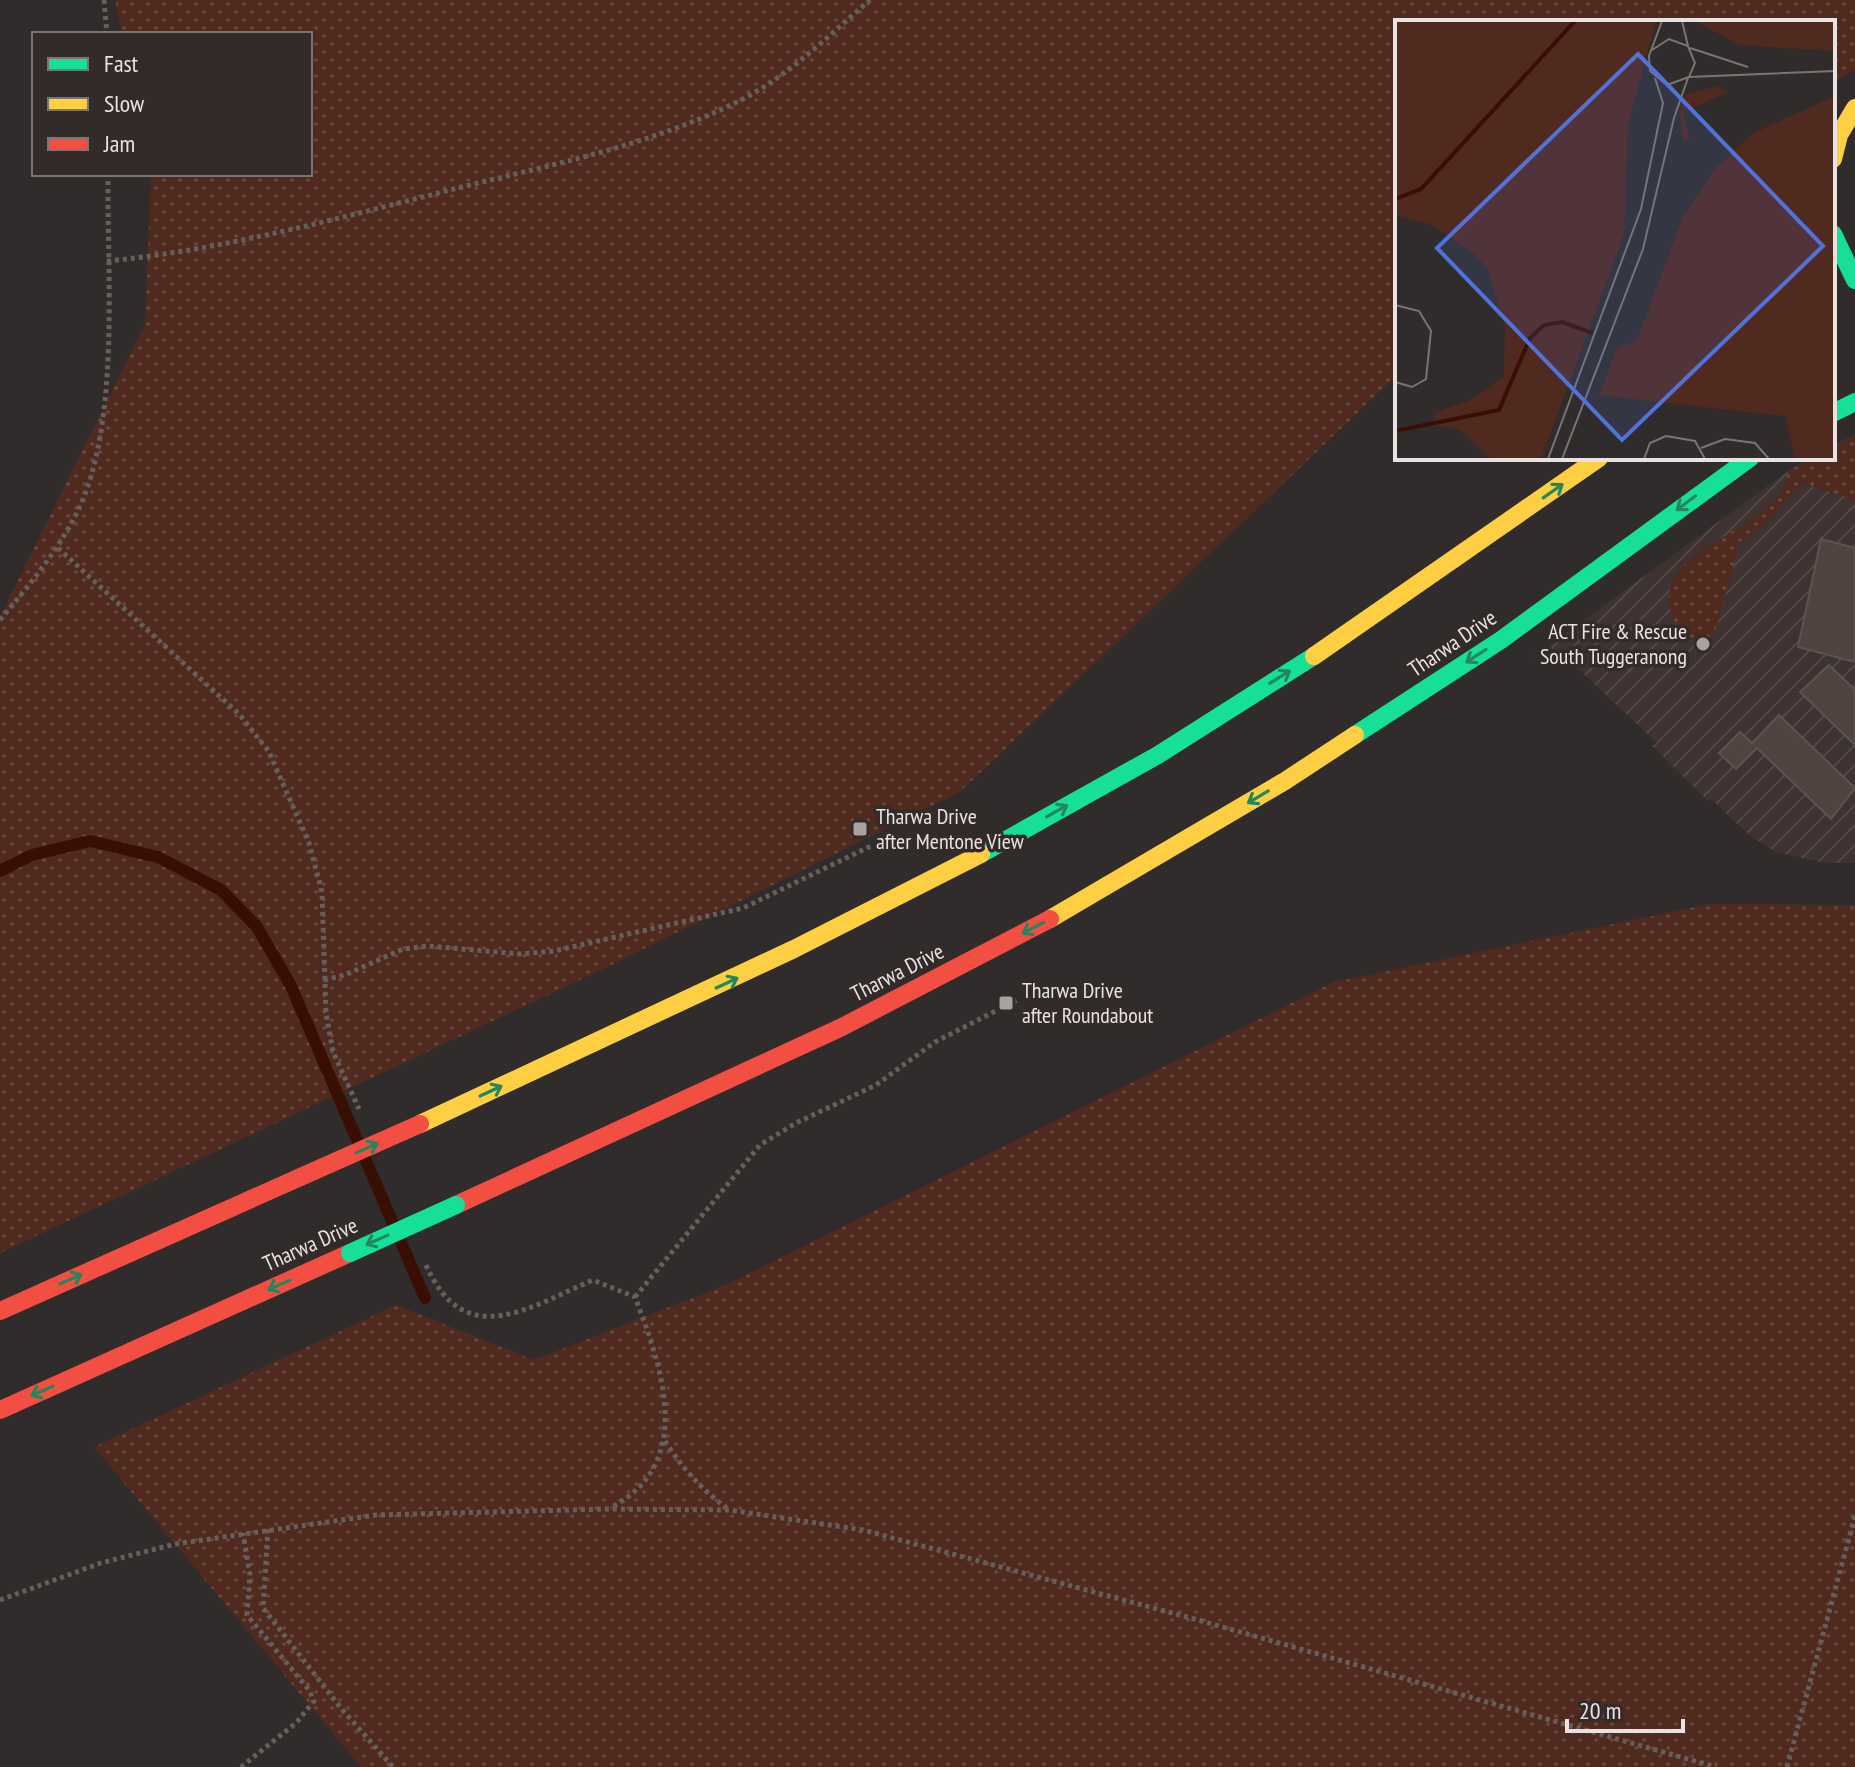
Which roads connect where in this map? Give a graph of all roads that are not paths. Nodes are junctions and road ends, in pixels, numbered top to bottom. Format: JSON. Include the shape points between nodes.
{"nodes":[{"id":1,"x":1855,"y":108,"type":"edge"},
{"id":2,"x":1835,"y":151,"type":"edge"},
{"id":3,"x":1835,"y":238,"type":"edge"},
{"id":4,"x":1855,"y":280,"type":"edge"},
{"id":5,"x":1855,"y":402,"type":"edge"},
{"id":6,"x":1835,"y":412,"type":"edge"},
{"id":7,"x":1596,"y":460,"type":"edge"},
{"id":8,"x":1747,"y":460,"type":"edge"},
{"id":9,"x":0,"y":1311,"type":"edge"},
{"id":10,"x":0,"y":1410,"type":"edge"}],
"edges":[{"from":1,"to":2,"type":"main road"},
{"from":3,"to":4,"type":"main road"},
{"from":5,"to":6,"type":"main road"},
{"from":9,"to":7,"type":"main road","one_way":true,"bridge":true,"via":[[730,982],[902,897],[1158,755],[1364,624]]},
{"from":8,"to":10,"type":"main road","name":"Tharwa Drive","one_way":true,"bridge":true,"via":[[1501,640],[1285,781],[1065,911],[840,1028]]}]}
